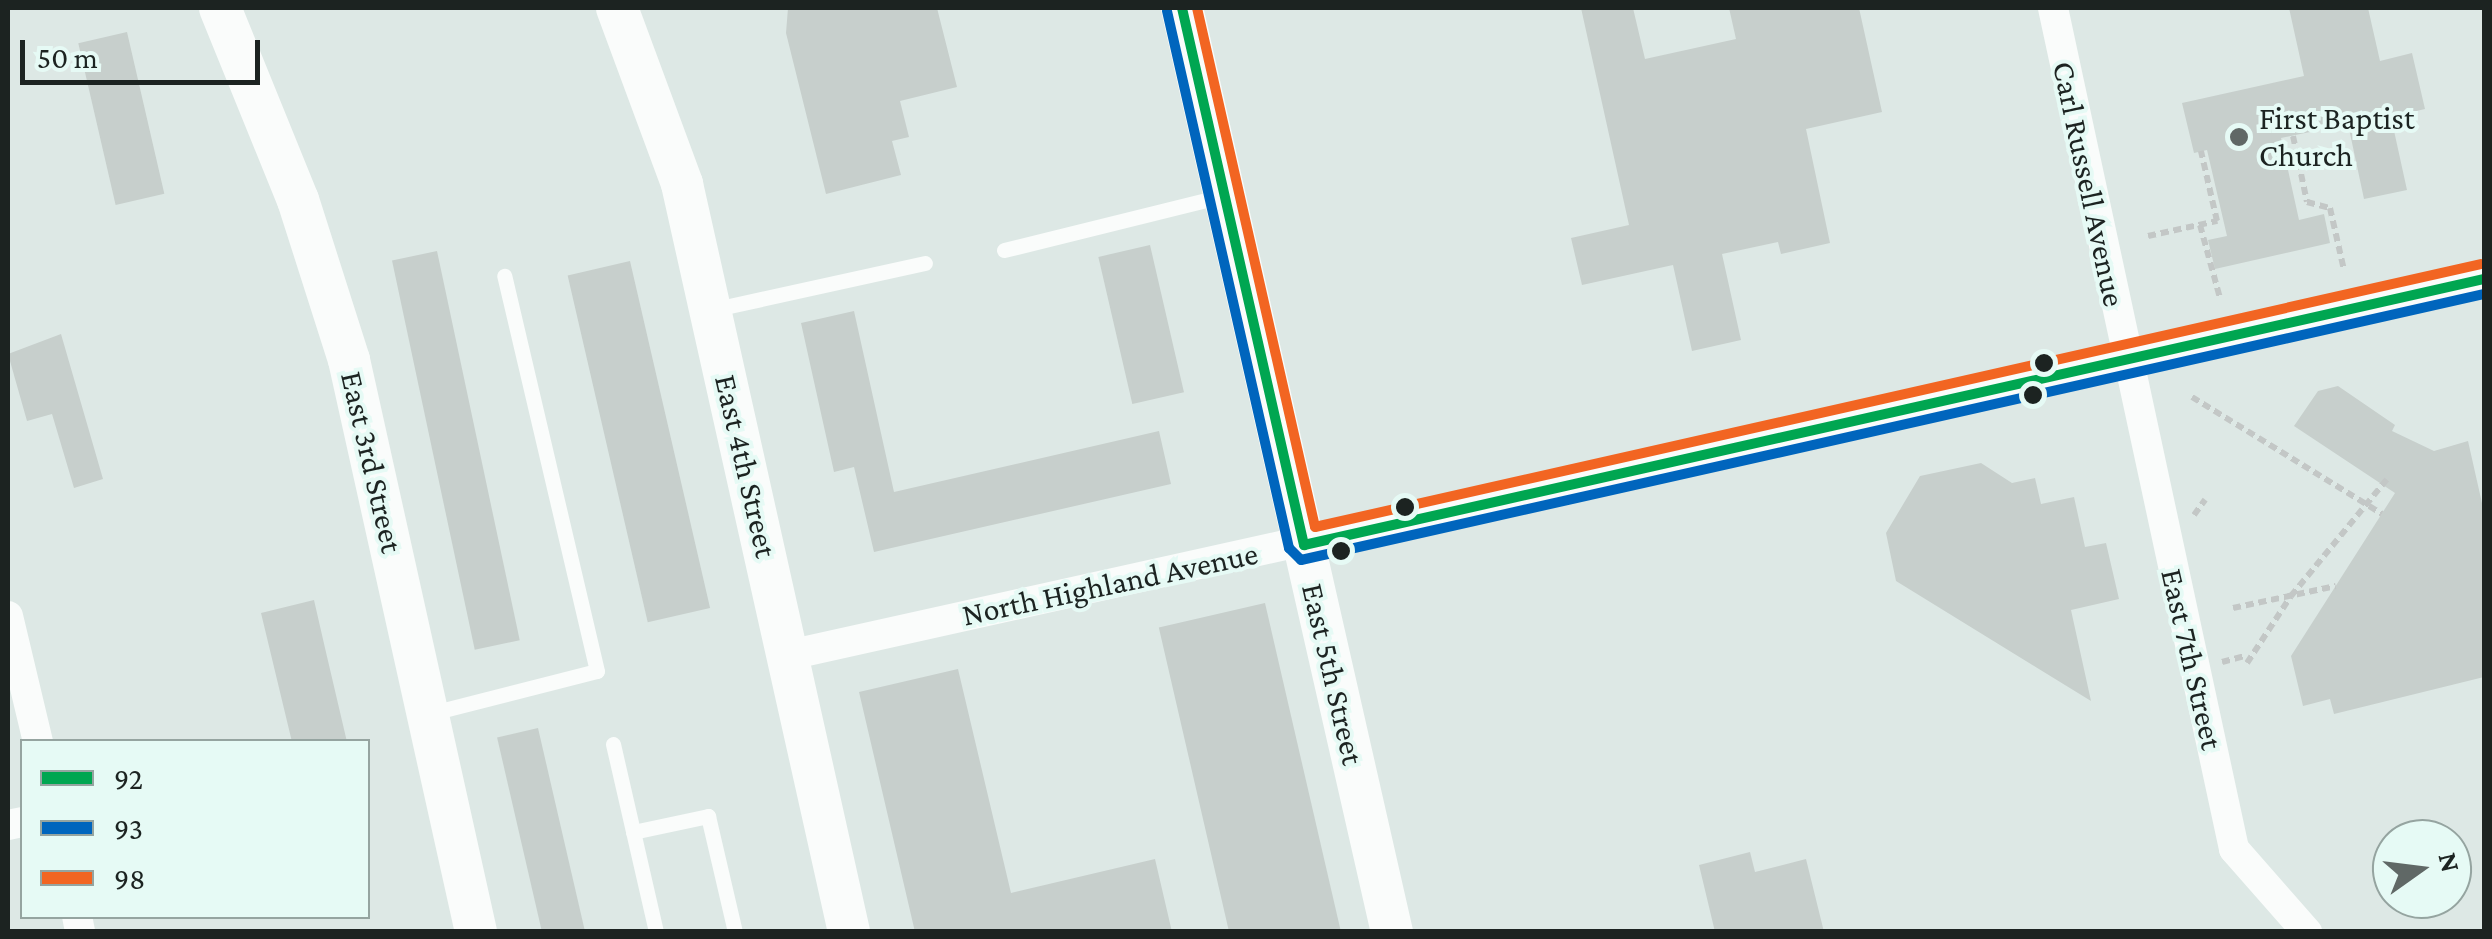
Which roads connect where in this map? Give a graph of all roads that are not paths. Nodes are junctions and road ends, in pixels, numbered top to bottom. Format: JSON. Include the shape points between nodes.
{"nodes":[{"id":1,"x":220,"y":8,"type":"edge"},
{"id":2,"x":617,"y":8,"type":"edge"},
{"id":3,"x":1182,"y":8,"type":"edge"},
{"id":4,"x":2053,"y":8,"type":"edge"},
{"id":5,"x":1226,"y":196,"type":"junction"},
{"id":6,"x":1004,"y":250,"type":"dead end"},
{"id":7,"x":925,"y":262,"type":"dead end"},
{"id":8,"x":504,"y":276,"type":"dead end"},
{"id":9,"x":2484,"y":279,"type":"edge"},
{"id":10,"x":711,"y":310,"type":"junction"},
{"id":11,"x":2125,"y":360,"type":"junction"},
{"id":12,"x":1304,"y":545,"type":"junction"},
{"id":13,"x":8,"y":616,"type":"edge"},
{"id":14,"x":789,"y":655,"type":"junction"},
{"id":15,"x":428,"y":714,"type":"junction"},
{"id":16,"x":37,"y":739,"type":"edge"},
{"id":17,"x":613,"y":744,"type":"dead end"},
{"id":18,"x":633,"y":832,"type":"junction"},
{"id":19,"x":472,"y":931,"type":"edge"},
{"id":20,"x":656,"y":932,"type":"edge"},
{"id":21,"x":735,"y":932,"type":"edge"},
{"id":22,"x":849,"y":932,"type":"edge"},
{"id":23,"x":1392,"y":932,"type":"edge"},
{"id":24,"x":2308,"y":932,"type":"edge"}],
"edges":[{"from":1,"to":15,"type":"main road","name":"East 3rd Street","via":[[326,279]]},
{"from":2,"to":10,"type":"main road","name":"East 4th Street","via":[[682,184]]},
{"from":3,"to":5,"type":"main road","name":"East 5th Street"},
{"from":4,"to":11,"type":"street","name":"Carl Russell Avenue"},
{"from":5,"to":6,"type":"lane"},
{"from":5,"to":12,"type":"main road","name":"East 5th Street"},
{"from":7,"to":10,"type":"lane"},
{"from":8,"to":15,"type":"lane","via":[[598,670]]},
{"from":9,"to":11,"type":"street","name":"North Highland Avenue"},
{"from":10,"to":14,"type":"main road","name":"East 4th Street"},
{"from":11,"to":12,"type":"street","name":"North Highland Avenue"},
{"from":11,"to":24,"type":"street","name":"East 7th Street","via":[[2234,849]]},
{"from":12,"to":14,"type":"street","name":"North Highland Avenue"},
{"from":12,"to":23,"type":"main road","name":"East 5th Street"},
{"from":13,"to":16,"type":"street"},
{"from":14,"to":22,"type":"main road","name":"East 4th Street"},
{"from":15,"to":19,"type":"main road","name":"East 3rd Street"},
{"from":17,"to":18,"type":"lane"},
{"from":18,"to":20,"type":"lane"},
{"from":18,"to":21,"type":"lane","via":[[708,816]]}]}
